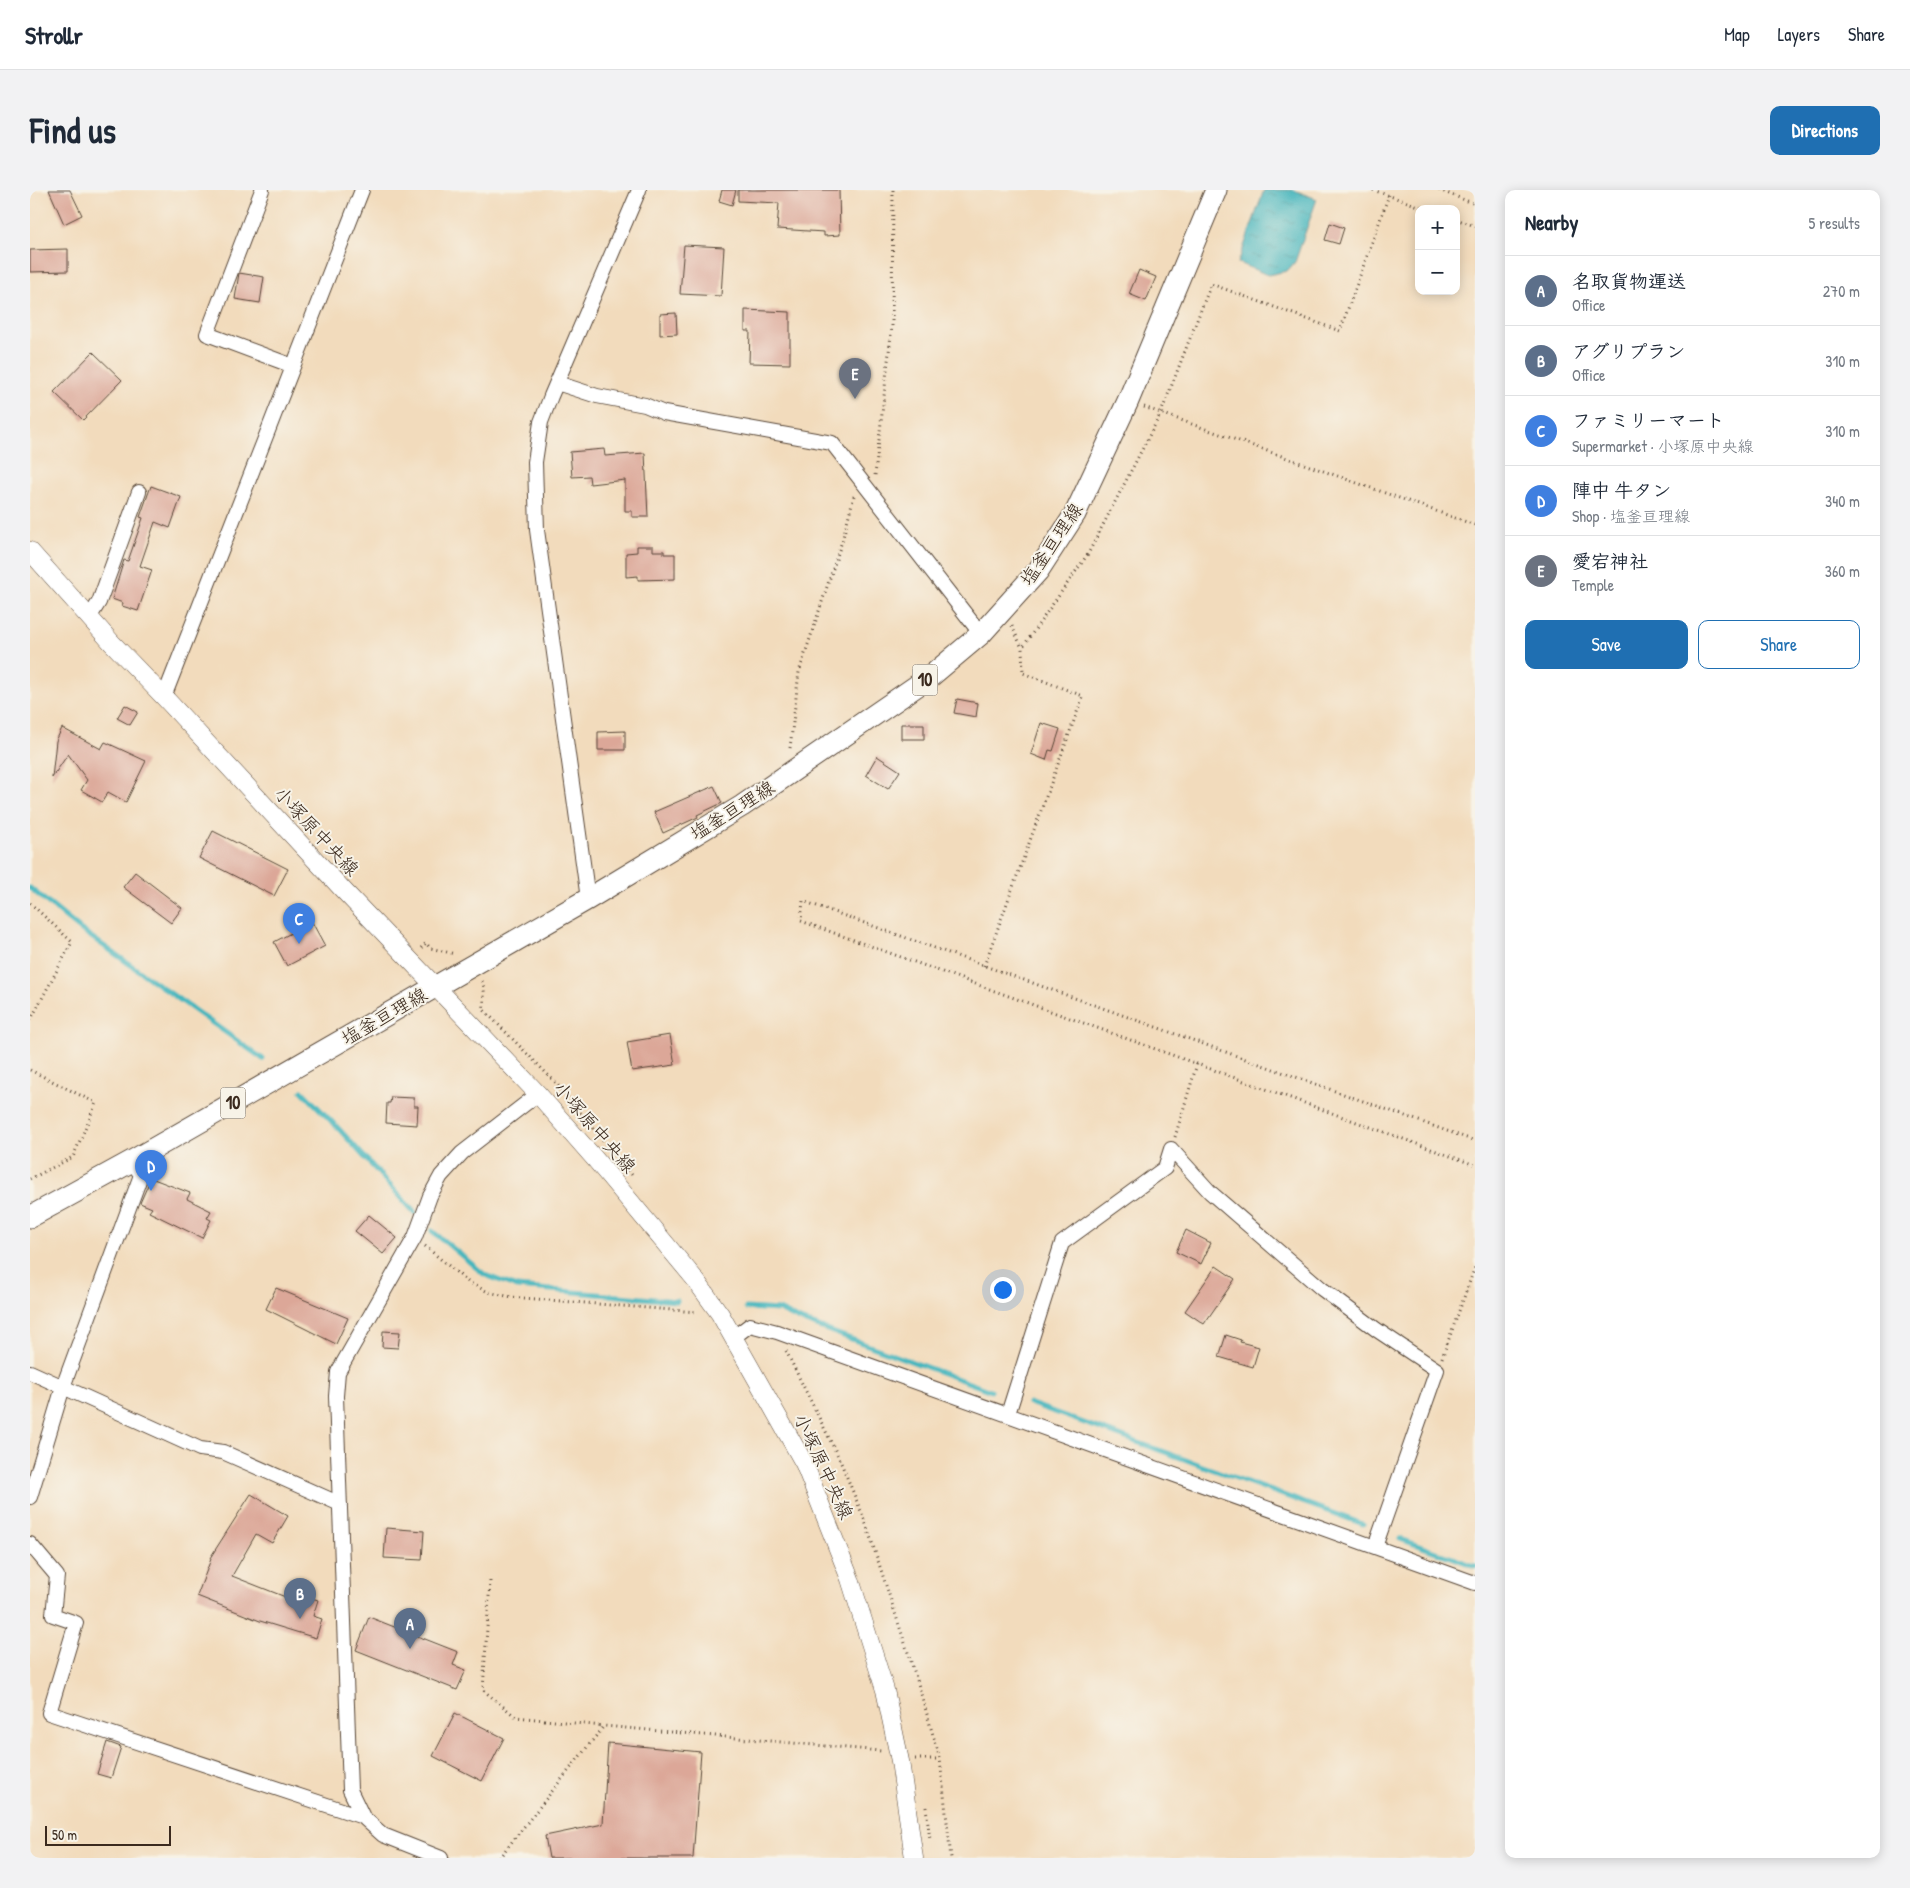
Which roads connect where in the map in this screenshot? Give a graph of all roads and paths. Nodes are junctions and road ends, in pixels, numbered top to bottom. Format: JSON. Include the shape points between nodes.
{"nodes":[{"id":1,"x":262,"y":190,"type":"edge"},
{"id":2,"x":362,"y":190,"type":"edge"},
{"id":3,"x":639,"y":190,"type":"edge"},
{"id":4,"x":893,"y":190,"type":"edge"},
{"id":5,"x":1216,"y":190,"type":"edge"},
{"id":6,"x":1373,"y":190,"type":"edge"},
{"id":7,"x":1439,"y":190,"type":"edge"},
{"id":8,"x":1389,"y":195,"type":"junction"},
{"id":9,"x":1475,"y":204,"type":"edge"},
{"id":10,"x":1416,"y":205,"type":"edge"},
{"id":11,"x":1460,"y":221,"type":"edge"},
{"id":12,"x":1475,"y":226,"type":"edge"},
{"id":13,"x":293,"y":366,"type":"junction"},
{"id":14,"x":556,"y":383,"type":"junction"},
{"id":15,"x":1128,"y":401,"type":"junction"},
{"id":16,"x":1161,"y":413,"type":"junction"},
{"id":17,"x":859,"y":478,"type":"junction"},
{"id":18,"x":139,"y":492,"type":"dead end"},
{"id":19,"x":873,"y":496,"type":"junction"},
{"id":20,"x":1475,"y":525,"type":"edge"},
{"id":21,"x":30,"y":551,"type":"edge"},
{"id":22,"x":89,"y":618,"type":"junction"},
{"id":23,"x":981,"y":634,"type":"junction"},
{"id":24,"x":164,"y":696,"type":"junction"},
{"id":25,"x":790,"y":748,"type":"dead end"},
{"id":26,"x":588,"y":899,"type":"junction"},
{"id":27,"x":30,"y":903,"type":"edge"},
{"id":28,"x":426,"y":944,"type":"dead end"},
{"id":29,"x":462,"y":950,"type":"dead end"},
{"id":30,"x":984,"y":966,"type":"junction"},
{"id":31,"x":484,"y":984,"type":"dead end"},
{"id":32,"x":435,"y":987,"type":"junction"},
{"id":33,"x":475,"y":1005,"type":"dead end"},
{"id":34,"x":30,"y":1021,"type":"edge"},
{"id":35,"x":1197,"y":1064,"type":"junction"},
{"id":36,"x":30,"y":1070,"type":"edge"},
{"id":37,"x":538,"y":1094,"type":"junction"},
{"id":38,"x":1475,"y":1141,"type":"edge"},
{"id":39,"x":1171,"y":1149,"type":"junction"},
{"id":40,"x":132,"y":1161,"type":"junction"},
{"id":41,"x":1475,"y":1165,"type":"edge"},
{"id":42,"x":30,"y":1179,"type":"edge"},
{"id":43,"x":30,"y":1217,"type":"edge"},
{"id":44,"x":416,"y":1237,"type":"junction"},
{"id":45,"x":1475,"y":1267,"type":"edge"},
{"id":46,"x":720,"y":1314,"type":"junction"},
{"id":47,"x":777,"y":1332,"type":"junction"},
{"id":48,"x":734,"y":1337,"type":"junction"},
{"id":49,"x":1437,"y":1370,"type":"junction"},
{"id":50,"x":30,"y":1372,"type":"edge"},
{"id":51,"x":63,"y":1387,"type":"junction"},
{"id":52,"x":1008,"y":1414,"type":"junction"},
{"id":53,"x":30,"y":1498,"type":"edge"},
{"id":54,"x":340,"y":1504,"type":"junction"},
{"id":55,"x":30,"y":1544,"type":"edge"},
{"id":56,"x":1375,"y":1548,"type":"junction"},
{"id":57,"x":490,"y":1581,"type":"dead end"},
{"id":58,"x":1475,"y":1583,"type":"edge"},
{"id":59,"x":604,"y":1726,"type":"junction"},
{"id":60,"x":900,"y":1757,"type":"junction"},
{"id":61,"x":940,"y":1759,"type":"junction"},
{"id":62,"x":363,"y":1817,"type":"junction"},
{"id":63,"x":441,"y":1858,"type":"edge"},
{"id":64,"x":499,"y":1858,"type":"edge"},
{"id":65,"x":914,"y":1858,"type":"edge"},
{"id":66,"x":952,"y":1858,"type":"edge"}],
"edges":[{"from":1,"to":13,"type":"street","via":[[208,334]]},
{"from":2,"to":13,"type":"street"},
{"from":3,"to":14,"type":"street"},
{"from":4,"to":19,"type":"path","via":[[892,326]]},
{"from":5,"to":15,"type":"main road","name":"塩釜亘理線","number":"10"},
{"from":6,"to":8,"type":"path"},
{"from":7,"to":9,"type":"path"},
{"from":8,"to":10,"type":"path"},
{"from":8,"to":16,"type":"path","via":[[1340,331],[1212,284]]},
{"from":11,"to":12,"type":"path"},
{"from":13,"to":24,"type":"street"},
{"from":14,"to":17,"type":"street","via":[[597,396],[645,405],[664,413],[832,443]]},
{"from":14,"to":26,"type":"street","via":[[542,422],[535,462],[537,530]]},
{"from":15,"to":16,"type":"path"},
{"from":15,"to":23,"type":"main road","name":"塩釜亘理線","number":"10","via":[[1064,530],[1038,571]]},
{"from":16,"to":20,"type":"path"},
{"from":16,"to":30,"type":"path","via":[[1088,554],[1022,648],[1023,673],[1083,696]]},
{"from":17,"to":19,"type":"street"},
{"from":17,"to":25,"type":"path","via":[[799,672]]},
{"from":18,"to":22,"type":"street","via":[[99,602]]},
{"from":19,"to":23,"type":"street"},
{"from":21,"to":22,"type":"street","name":"小塚原中央線"},
{"from":22,"to":24,"type":"street","name":"小塚原中央線"},
{"from":23,"to":26,"type":"main road","name":"塩釜亘理線","number":"10","via":[[931,676],[742,806]]},
{"from":24,"to":32,"type":"street","name":"小塚原中央線"},
{"from":26,"to":32,"type":"main road","name":"塩釜亘理線","number":"10"},
{"from":27,"to":34,"type":"path","via":[[72,942]]},
{"from":28,"to":29,"type":"path","via":[[430,948],[456,954]]},
{"from":30,"to":35,"type":"path","via":[[803,901],[801,921]]},
{"from":30,"to":38,"type":"path"},
{"from":31,"to":33,"type":"path","via":[[483,1000]]},
{"from":32,"to":37,"type":"street","name":"小塚原中央線"},
{"from":32,"to":40,"type":"main road","name":"塩釜亘理線","number":"10"},
{"from":35,"to":39,"type":"path"},
{"from":35,"to":41,"type":"path"},
{"from":36,"to":42,"type":"path","via":[[96,1102],[73,1157]]},
{"from":37,"to":44,"type":"street","via":[[462,1154],[441,1176],[430,1196]]},
{"from":37,"to":46,"type":"street","name":"小塚原中央線","via":[[620,1189]]},
{"from":39,"to":49,"type":"street","via":[[1210,1192],[1322,1289]]},
{"from":39,"to":52,"type":"street","via":[[1165,1168],[1062,1243]]},
{"from":40,"to":43,"type":"main road","name":"塩釜亘理線","number":"10"},
{"from":40,"to":51,"type":"street","via":[[141,1175]]},
{"from":44,"to":46,"type":"path","via":[[468,1282],[488,1292],[511,1297]]},
{"from":44,"to":54,"type":"street","via":[[338,1372]]},
{"from":45,"to":49,"type":"path"},
{"from":46,"to":48,"type":"street","name":"小塚原中央線"},
{"from":47,"to":48,"type":"street","via":[[750,1325]]},
{"from":47,"to":52,"type":"street"},
{"from":47,"to":61,"type":"path","via":[[839,1458],[865,1521]]},
{"from":48,"to":60,"type":"street","name":"小塚原中央線","via":[[804,1463],[847,1570],[885,1690]]},
{"from":49,"to":56,"type":"street"},
{"from":50,"to":51,"type":"street"},
{"from":51,"to":53,"type":"street"},
{"from":51,"to":54,"type":"street","via":[[200,1449],[223,1452]]},
{"from":52,"to":56,"type":"street"},
{"from":54,"to":62,"type":"street","via":[[350,1790]]},
{"from":55,"to":62,"type":"street","via":[[57,1576],[52,1615],[76,1623],[49,1713]]},
{"from":56,"to":58,"type":"street"},
{"from":57,"to":59,"type":"path","via":[[483,1690],[516,1717]]},
{"from":59,"to":60,"type":"path"},
{"from":59,"to":64,"type":"path"},
{"from":60,"to":61,"type":"path"},
{"from":60,"to":65,"type":"street","name":"小塚原中央線"},
{"from":61,"to":66,"type":"path"},
{"from":62,"to":63,"type":"street","via":[[383,1835]]}]}
